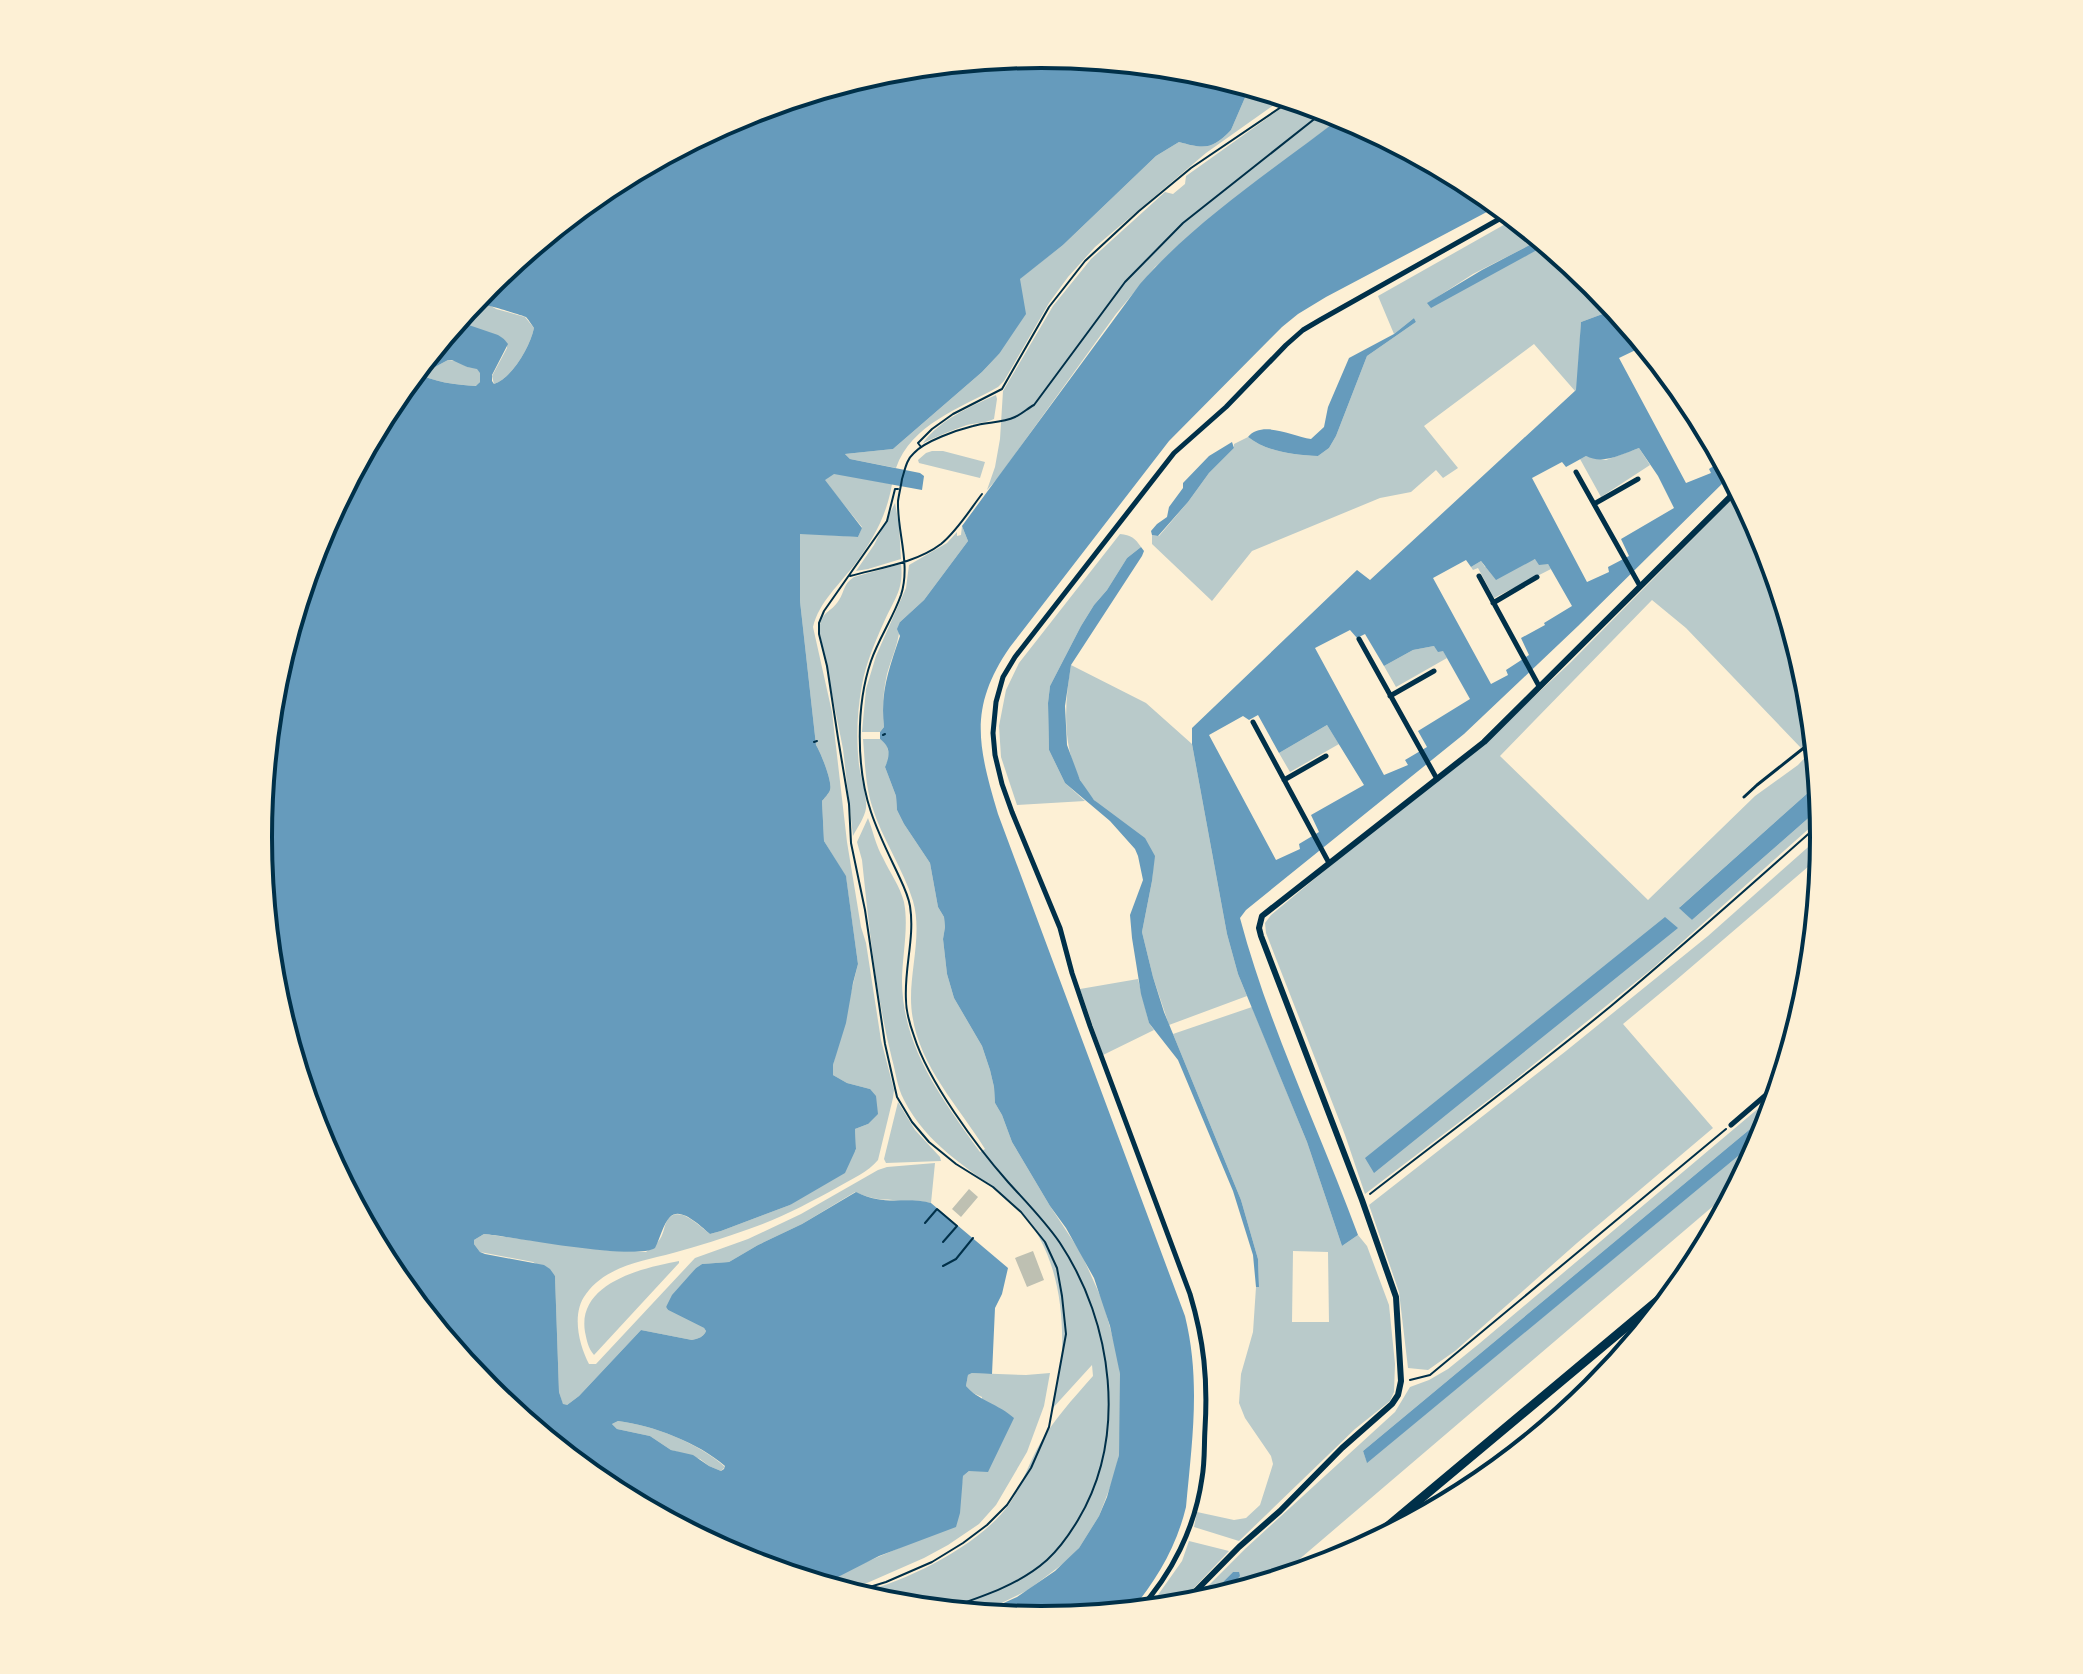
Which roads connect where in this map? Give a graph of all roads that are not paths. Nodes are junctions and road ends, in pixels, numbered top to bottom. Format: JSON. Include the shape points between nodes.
{"nodes":[{"id":1,"x":1499,"y":219,"type":"edge"},
{"id":2,"x":1576,"y":472,"type":"dead end"},
{"id":3,"x":1638,"y":479,"type":"dead end"},
{"id":4,"x":1731,"y":496,"type":"edge"},
{"id":5,"x":1594,"y":504,"type":"junction"},
{"id":6,"x":1479,"y":576,"type":"dead end"},
{"id":7,"x":1537,"y":577,"type":"dead end"},
{"id":8,"x":1640,"y":586,"type":"junction"},
{"id":9,"x":1493,"y":603,"type":"junction"},
{"id":10,"x":1359,"y":639,"type":"dead end"},
{"id":11,"x":1434,"y":671,"type":"dead end"},
{"id":12,"x":1539,"y":686,"type":"junction"},
{"id":13,"x":1390,"y":696,"type":"junction"},
{"id":14,"x":1253,"y":722,"type":"dead end"},
{"id":15,"x":1805,"y":747,"type":"edge"},
{"id":16,"x":1326,"y":756,"type":"dead end"},
{"id":17,"x":1437,"y":779,"type":"junction"},
{"id":18,"x":1284,"y":780,"type":"junction"},
{"id":19,"x":1744,"y":797,"type":"dead end"},
{"id":20,"x":1329,"y":863,"type":"junction"},
{"id":21,"x":1766,"y":1095,"type":"edge"},
{"id":22,"x":1731,"y":1125,"type":"road end"},
{"id":23,"x":1651,"y":1306,"type":"edge"},
{"id":24,"x":1396,"y":1519,"type":"edge"},
{"id":25,"x":1199,"y":1589,"type":"edge"},
{"id":26,"x":1149,"y":1598,"type":"edge"}],
"edges":[{"from":1,"to":26,"type":"street","via":[[1303,330],[1286,345],[1174,453],[1015,657],[996,702],[993,733],[1002,784],[1060,928],[1090,1026],[1200,1328],[1207,1391],[1203,1476],[1188,1532]]},
{"from":2,"to":5,"type":"street"},
{"from":3,"to":5,"type":"street"},
{"from":4,"to":8,"type":"street"},
{"from":5,"to":8,"type":"street"},
{"from":6,"to":9,"type":"street"},
{"from":7,"to":9,"type":"street"},
{"from":8,"to":12,"type":"street"},
{"from":9,"to":12,"type":"street"},
{"from":10,"to":13,"type":"street"},
{"from":11,"to":13,"type":"street"},
{"from":12,"to":17,"type":"street","via":[[1484,742]]},
{"from":13,"to":17,"type":"street"},
{"from":14,"to":18,"type":"street"},
{"from":15,"to":19,"type":"lane"},
{"from":16,"to":18,"type":"street"},
{"from":17,"to":20,"type":"street"},
{"from":18,"to":20,"type":"street"},
{"from":20,"to":25,"type":"street","via":[[1269,909],[1259,928],[1396,1297],[1401,1381],[1392,1404]]},
{"from":21,"to":22,"type":"street"},
{"from":23,"to":24,"type":"highway"}]}
